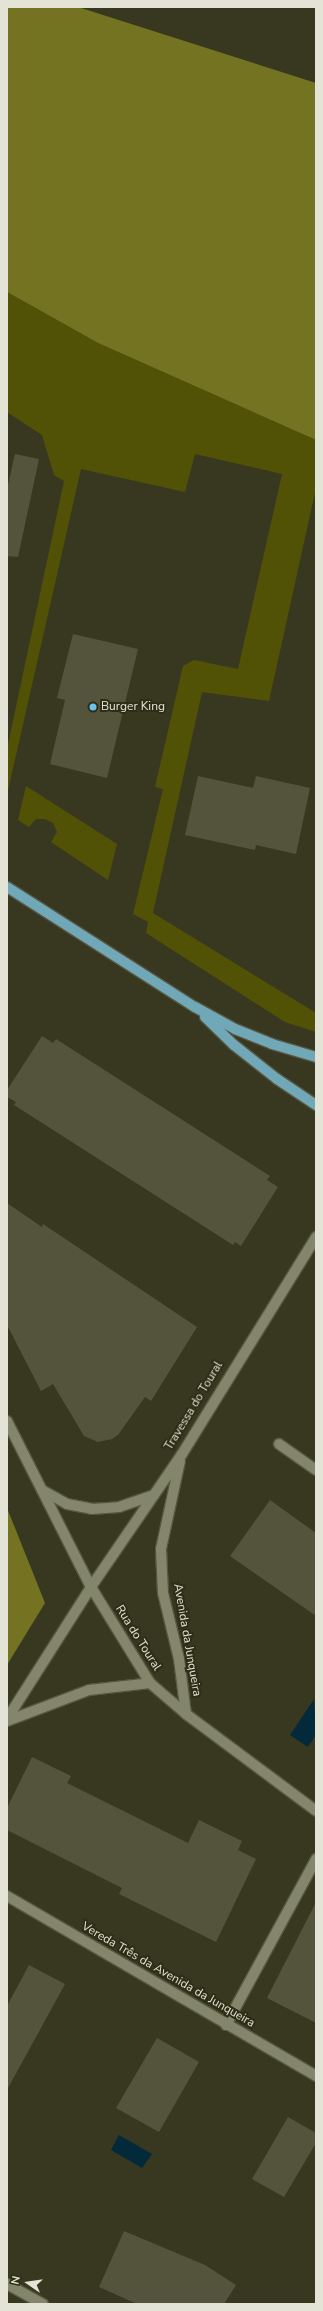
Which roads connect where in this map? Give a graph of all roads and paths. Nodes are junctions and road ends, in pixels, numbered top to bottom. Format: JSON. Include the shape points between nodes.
{"nodes":[{"id":1,"x":7,"y":887,"type":"edge"},
{"id":2,"x":195,"y":1007,"type":"junction"},
{"id":3,"x":316,"y":1057,"type":"edge"},
{"id":4,"x":316,"y":1104,"type":"edge"},
{"id":5,"x":316,"y":1237,"type":"edge"},
{"id":6,"x":7,"y":1421,"type":"edge"},
{"id":7,"x":279,"y":1444,"type":"dead end"},
{"id":8,"x":182,"y":1454,"type":"junction"},
{"id":9,"x":316,"y":1470,"type":"edge"},
{"id":10,"x":42,"y":1490,"type":"junction"},
{"id":11,"x":154,"y":1495,"type":"junction"},
{"id":12,"x":91,"y":1587,"type":"junction"},
{"id":13,"x":150,"y":1683,"type":"junction"},
{"id":14,"x":186,"y":1714,"type":"junction"},
{"id":15,"x":7,"y":1720,"type":"edge"},
{"id":16,"x":316,"y":1811,"type":"edge"},
{"id":17,"x":316,"y":1859,"type":"edge"},
{"id":18,"x":7,"y":1896,"type":"edge"},
{"id":19,"x":226,"y":2025,"type":"junction"},
{"id":20,"x":316,"y":2076,"type":"edge"},
{"id":21,"x":7,"y":2284,"type":"edge"},
{"id":22,"x":43,"y":2304,"type":"edge"}],
"edges":[{"from":1,"to":2,"type":"main road"},
{"from":2,"to":3,"type":"main road","via":[[235,1029],[272,1044]]},
{"from":2,"to":4,"type":"main road","via":[[234,1045],[277,1079]]},
{"from":5,"to":8,"type":"street","name":"Travessa do Toural"},
{"from":6,"to":10,"type":"street","name":"Rua do Toural"},
{"from":7,"to":9,"type":"street"},
{"from":8,"to":11,"type":"street","name":"Travessa do Toural"},
{"from":8,"to":14,"type":"street","name":"Avenida da Junqueira","via":[[160,1549],[163,1593],[179,1659]]},
{"from":10,"to":11,"type":"street","via":[[66,1504],[92,1509],[119,1507]]},
{"from":10,"to":12,"type":"street","name":"Rua do Toural"},
{"from":11,"to":12,"type":"street","name":"Travessa do Toural"},
{"from":12,"to":13,"type":"street","name":"Rua do Toural"},
{"from":12,"to":15,"type":"street"},
{"from":13,"to":14,"type":"street","name":"Rua do Toural"},
{"from":13,"to":15,"type":"street","via":[[89,1690]]},
{"from":14,"to":16,"type":"street","name":"Rua do Toural"},
{"from":17,"to":19,"type":"street"},
{"from":18,"to":19,"type":"street","name":"Vereda Três da Avenida da Junqueira"},
{"from":19,"to":20,"type":"street","name":"Vereda Três da Avenida da Junqueira"},
{"from":21,"to":22,"type":"street"}]}
